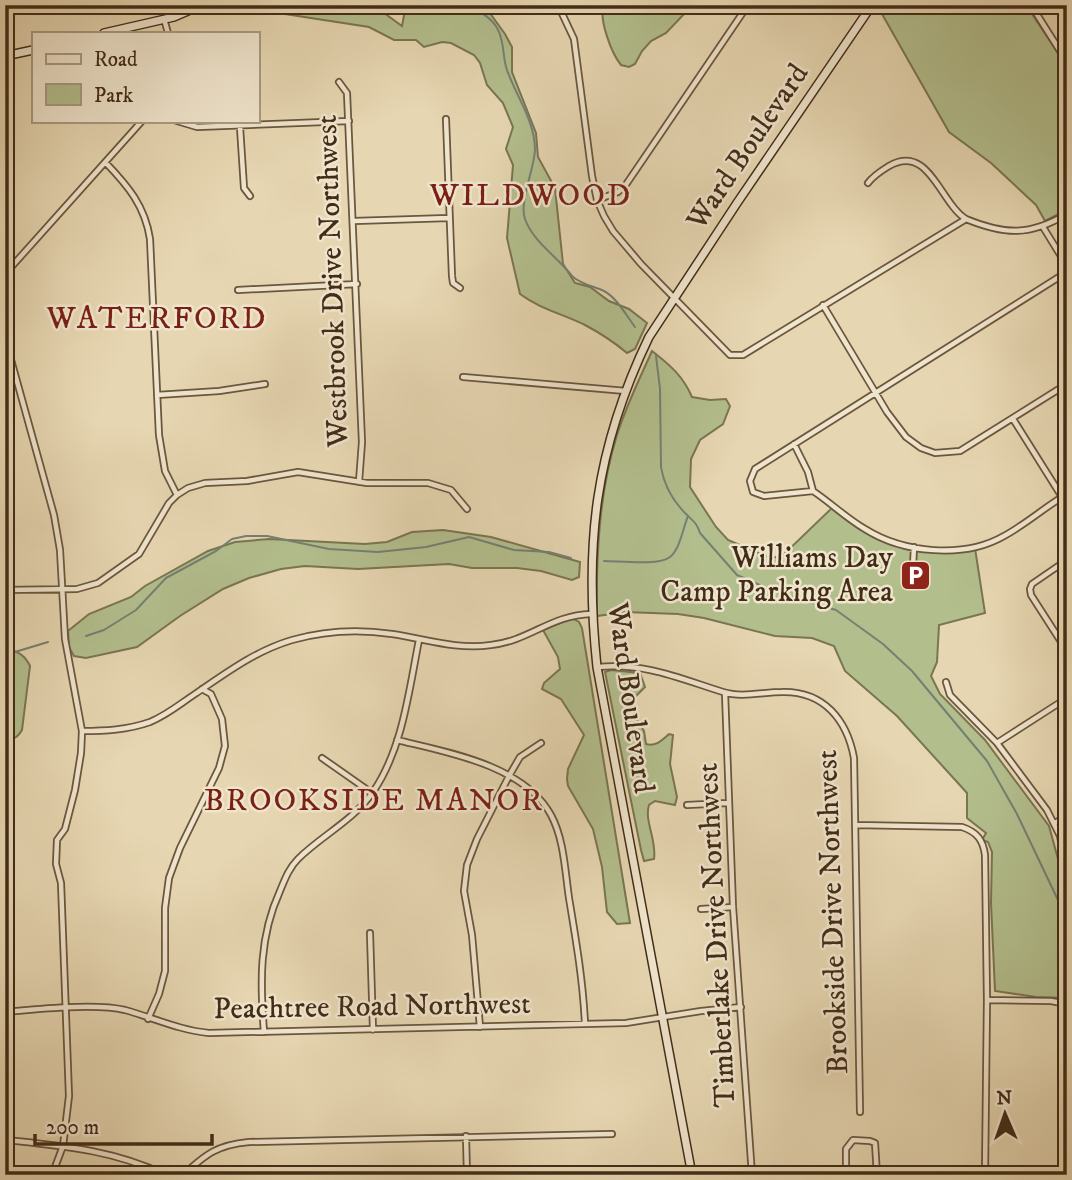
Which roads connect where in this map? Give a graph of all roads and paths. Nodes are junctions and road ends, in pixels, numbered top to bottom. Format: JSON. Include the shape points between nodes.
{"nodes":[{"id":1,"x":202,"y":5,"type":"edge"},
{"id":2,"x":558,"y":5,"type":"edge"},
{"id":3,"x":748,"y":5,"type":"edge"},
{"id":4,"x":872,"y":5,"type":"edge"},
{"id":5,"x":1031,"y":5,"type":"edge"},
{"id":6,"x":164,"y":19,"type":"junction"},
{"id":7,"x":108,"y":32,"type":"edge"},
{"id":8,"x":169,"y":32,"type":"edge"},
{"id":9,"x":32,"y":50,"type":"edge"},
{"id":10,"x":5,"y":56,"type":"edge"},
{"id":11,"x":1066,"y":59,"type":"edge"},
{"id":12,"x":339,"y":82,"type":"dead end"},
{"id":13,"x":446,"y":119,"type":"dead end"},
{"id":14,"x":349,"y":121,"type":"junction"},
{"id":15,"x":141,"y":122,"type":"edge"},
{"id":16,"x":180,"y":122,"type":"edge"},
{"id":17,"x":240,"y":127,"type":"junction"},
{"id":18,"x":106,"y":163,"type":"junction"},
{"id":19,"x":868,"y":183,"type":"dead end"},
{"id":20,"x":250,"y":196,"type":"dead end"},
{"id":21,"x":597,"y":200,"type":"junction"},
{"id":22,"x":1067,"y":214,"type":"edge"},
{"id":23,"x":449,"y":218,"type":"junction"},
{"id":24,"x":966,"y":219,"type":"junction"},
{"id":25,"x":354,"y":221,"type":"junction"},
{"id":26,"x":1043,"y":227,"type":"junction"},
{"id":27,"x":1067,"y":266,"type":"edge"},
{"id":28,"x":1067,"y":272,"type":"edge"},
{"id":29,"x":5,"y":274,"type":"edge"},
{"id":30,"x":357,"y":284,"type":"junction"},
{"id":31,"x":460,"y":288,"type":"dead end"},
{"id":32,"x":239,"y":290,"type":"dead end"},
{"id":33,"x":675,"y":297,"type":"junction"},
{"id":34,"x":823,"y":305,"type":"junction"},
{"id":35,"x":5,"y":338,"type":"edge"},
{"id":36,"x":463,"y":377,"type":"dead end"},
{"id":37,"x":265,"y":384,"type":"dead end"},
{"id":38,"x":1067,"y":384,"type":"edge"},
{"id":39,"x":626,"y":391,"type":"junction"},
{"id":40,"x":876,"y":392,"type":"junction"},
{"id":41,"x":157,"y":394,"type":"junction"},
{"id":42,"x":1013,"y":419,"type":"junction"},
{"id":43,"x":794,"y":444,"type":"junction"},
{"id":44,"x":359,"y":482,"type":"junction"},
{"id":45,"x":813,"y":491,"type":"junction"},
{"id":46,"x":177,"y":495,"type":"junction"},
{"id":47,"x":1065,"y":496,"type":"edge"},
{"id":48,"x":467,"y":509,"type":"dead end"},
{"id":49,"x":914,"y":547,"type":"junction"},
{"id":50,"x":1067,"y":560,"type":"edge"},
{"id":51,"x":913,"y":566,"type":"dead end"},
{"id":52,"x":62,"y":589,"type":"junction"},
{"id":53,"x":5,"y":590,"type":"edge"},
{"id":54,"x":591,"y":614,"type":"junction"},
{"id":55,"x":419,"y":640,"type":"junction"},
{"id":56,"x":1067,"y":651,"type":"edge"},
{"id":57,"x":597,"y":667,"type":"junction"},
{"id":58,"x":946,"y":682,"type":"dead end"},
{"id":59,"x":202,"y":690,"type":"junction"},
{"id":60,"x":726,"y":693,"type":"junction"},
{"id":61,"x":1067,"y":698,"type":"edge"},
{"id":62,"x":82,"y":730,"type":"junction"},
{"id":63,"x":397,"y":740,"type":"junction"},
{"id":64,"x":541,"y":743,"type":"dead end"},
{"id":65,"x":997,"y":743,"type":"junction"},
{"id":66,"x":322,"y":758,"type":"dead end"},
{"id":67,"x":509,"y":776,"type":"junction"},
{"id":68,"x":372,"y":793,"type":"junction"},
{"id":69,"x":728,"y":803,"type":"junction"},
{"id":70,"x":687,"y":805,"type":"dead end"},
{"id":71,"x":1067,"y":816,"type":"edge"},
{"id":72,"x":1055,"y":823,"type":"junction"},
{"id":73,"x":855,"y":825,"type":"junction"},
{"id":74,"x":1067,"y":872,"type":"edge"},
{"id":75,"x":733,"y":907,"type":"junction"},
{"id":76,"x":701,"y":909,"type":"dead end"},
{"id":77,"x":370,"y":933,"type":"dead end"},
{"id":78,"x":987,"y":1000,"type":"junction"},
{"id":79,"x":1067,"y":1004,"type":"edge"},
{"id":80,"x":741,"y":1007,"type":"junction"},
{"id":81,"x":65,"y":1009,"type":"junction"},
{"id":82,"x":5,"y":1012,"type":"edge"},
{"id":83,"x":148,"y":1019,"type":"junction"},
{"id":84,"x":663,"y":1019,"type":"junction"},
{"id":85,"x":585,"y":1024,"type":"junction"},
{"id":86,"x":480,"y":1027,"type":"junction"},
{"id":87,"x":373,"y":1030,"type":"junction"},
{"id":88,"x":264,"y":1032,"type":"junction"},
{"id":89,"x":860,"y":1112,"type":"dead end"},
{"id":90,"x":612,"y":1134,"type":"dead end"},
{"id":91,"x":466,"y":1136,"type":"junction"},
{"id":92,"x":7,"y":1140,"type":"edge"},
{"id":93,"x":63,"y":1146,"type":"junction"},
{"id":94,"x":52,"y":1175,"type":"edge"},
{"id":95,"x":166,"y":1175,"type":"edge"},
{"id":96,"x":183,"y":1175,"type":"edge"},
{"id":97,"x":467,"y":1175,"type":"edge"},
{"id":98,"x":692,"y":1175,"type":"edge"},
{"id":99,"x":752,"y":1175,"type":"edge"},
{"id":100,"x":846,"y":1175,"type":"edge"},
{"id":101,"x":877,"y":1175,"type":"edge"},
{"id":102,"x":985,"y":1175,"type":"edge"}],
"edges":[{"from":1,"to":6,"type":"main road"},
{"from":2,"to":21,"type":"street","via":[[574,39]]},
{"from":3,"to":21,"type":"street","via":[[625,186]]},
{"from":4,"to":33,"type":"main road","name":"Ward Boulevard"},
{"from":5,"to":11,"type":"street"},
{"from":6,"to":7,"type":"main road"},
{"from":6,"to":8,"type":"street"},
{"from":9,"to":10,"type":"main road"},
{"from":12,"to":14,"type":"street","name":"Westbrook Drive Northwest","via":[[347,93]]},
{"from":13,"to":23,"type":"street"},
{"from":14,"to":17,"type":"street"},
{"from":14,"to":25,"type":"street","name":"Westbrook Drive Northwest"},
{"from":15,"to":18,"type":"street"},
{"from":16,"to":17,"type":"street","via":[[193,127]]},
{"from":17,"to":20,"type":"street","via":[[244,188]]},
{"from":18,"to":29,"type":"street"},
{"from":18,"to":41,"type":"street","via":[[135,195],[146,222]]},
{"from":19,"to":24,"type":"street","via":[[899,161],[918,162],[956,213]]},
{"from":21,"to":33,"type":"street","via":[[620,241]]},
{"from":22,"to":26,"type":"street"},
{"from":23,"to":25,"type":"street"},
{"from":23,"to":31,"type":"street","via":[[453,283]]},
{"from":24,"to":26,"type":"street","via":[[1007,231]]},
{"from":24,"to":34,"type":"street"},
{"from":25,"to":30,"type":"street","name":"Westbrook Drive Northwest"},
{"from":26,"to":27,"type":"street"},
{"from":28,"to":40,"type":"street"},
{"from":30,"to":32,"type":"street"},
{"from":30,"to":44,"type":"street","name":"Westbrook Drive Northwest"},
{"from":33,"to":34,"type":"street","via":[[730,355],[738,356]]},
{"from":33,"to":39,"type":"main road","name":"Ward Boulevard","via":[[649,337]]},
{"from":34,"to":40,"type":"street"},
{"from":35,"to":52,"type":"street","via":[[54,515]]},
{"from":36,"to":39,"type":"street"},
{"from":37,"to":41,"type":"street"},
{"from":38,"to":42,"type":"street"},
{"from":39,"to":54,"type":"main road","name":"Ward Boulevard","via":[[596,506]]},
{"from":40,"to":42,"type":"street","via":[[906,437],[935,453],[960,451]]},
{"from":40,"to":43,"type":"street"},
{"from":41,"to":46,"type":"street","via":[[163,462]]},
{"from":42,"to":47,"type":"street"},
{"from":43,"to":45,"type":"street"},
{"from":43,"to":45,"type":"street","via":[[755,470],[750,481],[754,492]]},
{"from":44,"to":46,"type":"street","via":[[298,472],[205,483]]},
{"from":44,"to":48,"type":"street","via":[[435,484],[451,491]]},
{"from":45,"to":49,"type":"street","via":[[865,530]]},
{"from":46,"to":52,"type":"street","via":[[145,546],[129,562],[98,583]]},
{"from":47,"to":49,"type":"street","via":[[989,543],[939,550]]},
{"from":49,"to":51,"type":"street"},
{"from":50,"to":56,"type":"street","via":[[1030,589]]},
{"from":52,"to":53,"type":"street"},
{"from":52,"to":62,"type":"street","via":[[66,647]]},
{"from":54,"to":55,"type":"street","via":[[566,616],[521,638],[492,645]]},
{"from":54,"to":57,"type":"main road","name":"Ward Boulevard"},
{"from":55,"to":59,"type":"street","via":[[369,632],[306,637],[260,652]]},
{"from":55,"to":63,"type":"street"},
{"from":57,"to":60,"type":"street","name":"Brookside Drive Northwest","via":[[646,668]]},
{"from":57,"to":84,"type":"main road","name":"Ward Boulevard"},
{"from":58,"to":65,"type":"street","via":[[950,695]]},
{"from":59,"to":62,"type":"street","via":[[152,721],[119,730]]},
{"from":59,"to":83,"type":"street","via":[[211,694],[222,719],[225,746],[169,878],[165,971]]},
{"from":60,"to":69,"type":"street","name":"Timberlake Drive Northwest"},
{"from":60,"to":73,"type":"street","name":"Brookside Drive Northwest","via":[[796,692],[832,709],[847,730],[854,758]]},
{"from":61,"to":65,"type":"street"},
{"from":62,"to":81,"type":"street","via":[[75,790],[56,851]]},
{"from":63,"to":67,"type":"street","via":[[460,756]]},
{"from":63,"to":68,"type":"street"},
{"from":64,"to":67,"type":"street","via":[[520,757]]},
{"from":65,"to":72,"type":"street"},
{"from":66,"to":68,"type":"street"},
{"from":67,"to":85,"type":"street","via":[[547,808],[558,833],[581,967]]},
{"from":67,"to":86,"type":"street","via":[[468,857],[465,879]]},
{"from":68,"to":88,"type":"street","via":[[346,822],[289,870],[267,926],[262,956]]},
{"from":69,"to":70,"type":"street"},
{"from":69,"to":75,"type":"street","name":"Timberlake Drive Northwest"},
{"from":71,"to":72,"type":"street"},
{"from":72,"to":74,"type":"street"},
{"from":73,"to":78,"type":"street","via":[[962,827],[982,840]]},
{"from":73,"to":89,"type":"street","name":"Brookside Drive Northwest"},
{"from":75,"to":76,"type":"street"},
{"from":75,"to":80,"type":"street","name":"Timberlake Drive Northwest"},
{"from":77,"to":87,"type":"street"},
{"from":78,"to":79,"type":"street"},
{"from":78,"to":102,"type":"street"},
{"from":80,"to":84,"type":"street","name":"Peachtree Road Northwest"},
{"from":80,"to":99,"type":"street","name":"Timberlake Drive Northwest"},
{"from":81,"to":82,"type":"street","name":"Peachtree Road Northwest"},
{"from":81,"to":83,"type":"street","name":"Peachtree Road Northwest","via":[[124,1010]]},
{"from":81,"to":93,"type":"street","via":[[69,1096]]},
{"from":83,"to":88,"type":"street","name":"Peachtree Road Northwest","via":[[190,1031]]},
{"from":84,"to":85,"type":"street","name":"Peachtree Road Northwest"},
{"from":84,"to":98,"type":"main road","name":"Ward Boulevard"},
{"from":85,"to":86,"type":"street","name":"Peachtree Road Northwest"},
{"from":86,"to":87,"type":"street","name":"Peachtree Road Northwest"},
{"from":87,"to":88,"type":"street","name":"Peachtree Road Northwest"},
{"from":90,"to":91,"type":"street"},
{"from":91,"to":96,"type":"street","via":[[231,1144],[206,1154]]},
{"from":91,"to":97,"type":"street"},
{"from":92,"to":93,"type":"street"},
{"from":93,"to":94,"type":"street"},
{"from":93,"to":95,"type":"street","via":[[119,1156]]},
{"from":100,"to":101,"type":"street","via":[[846,1149],[853,1140],[875,1143]]}]}
